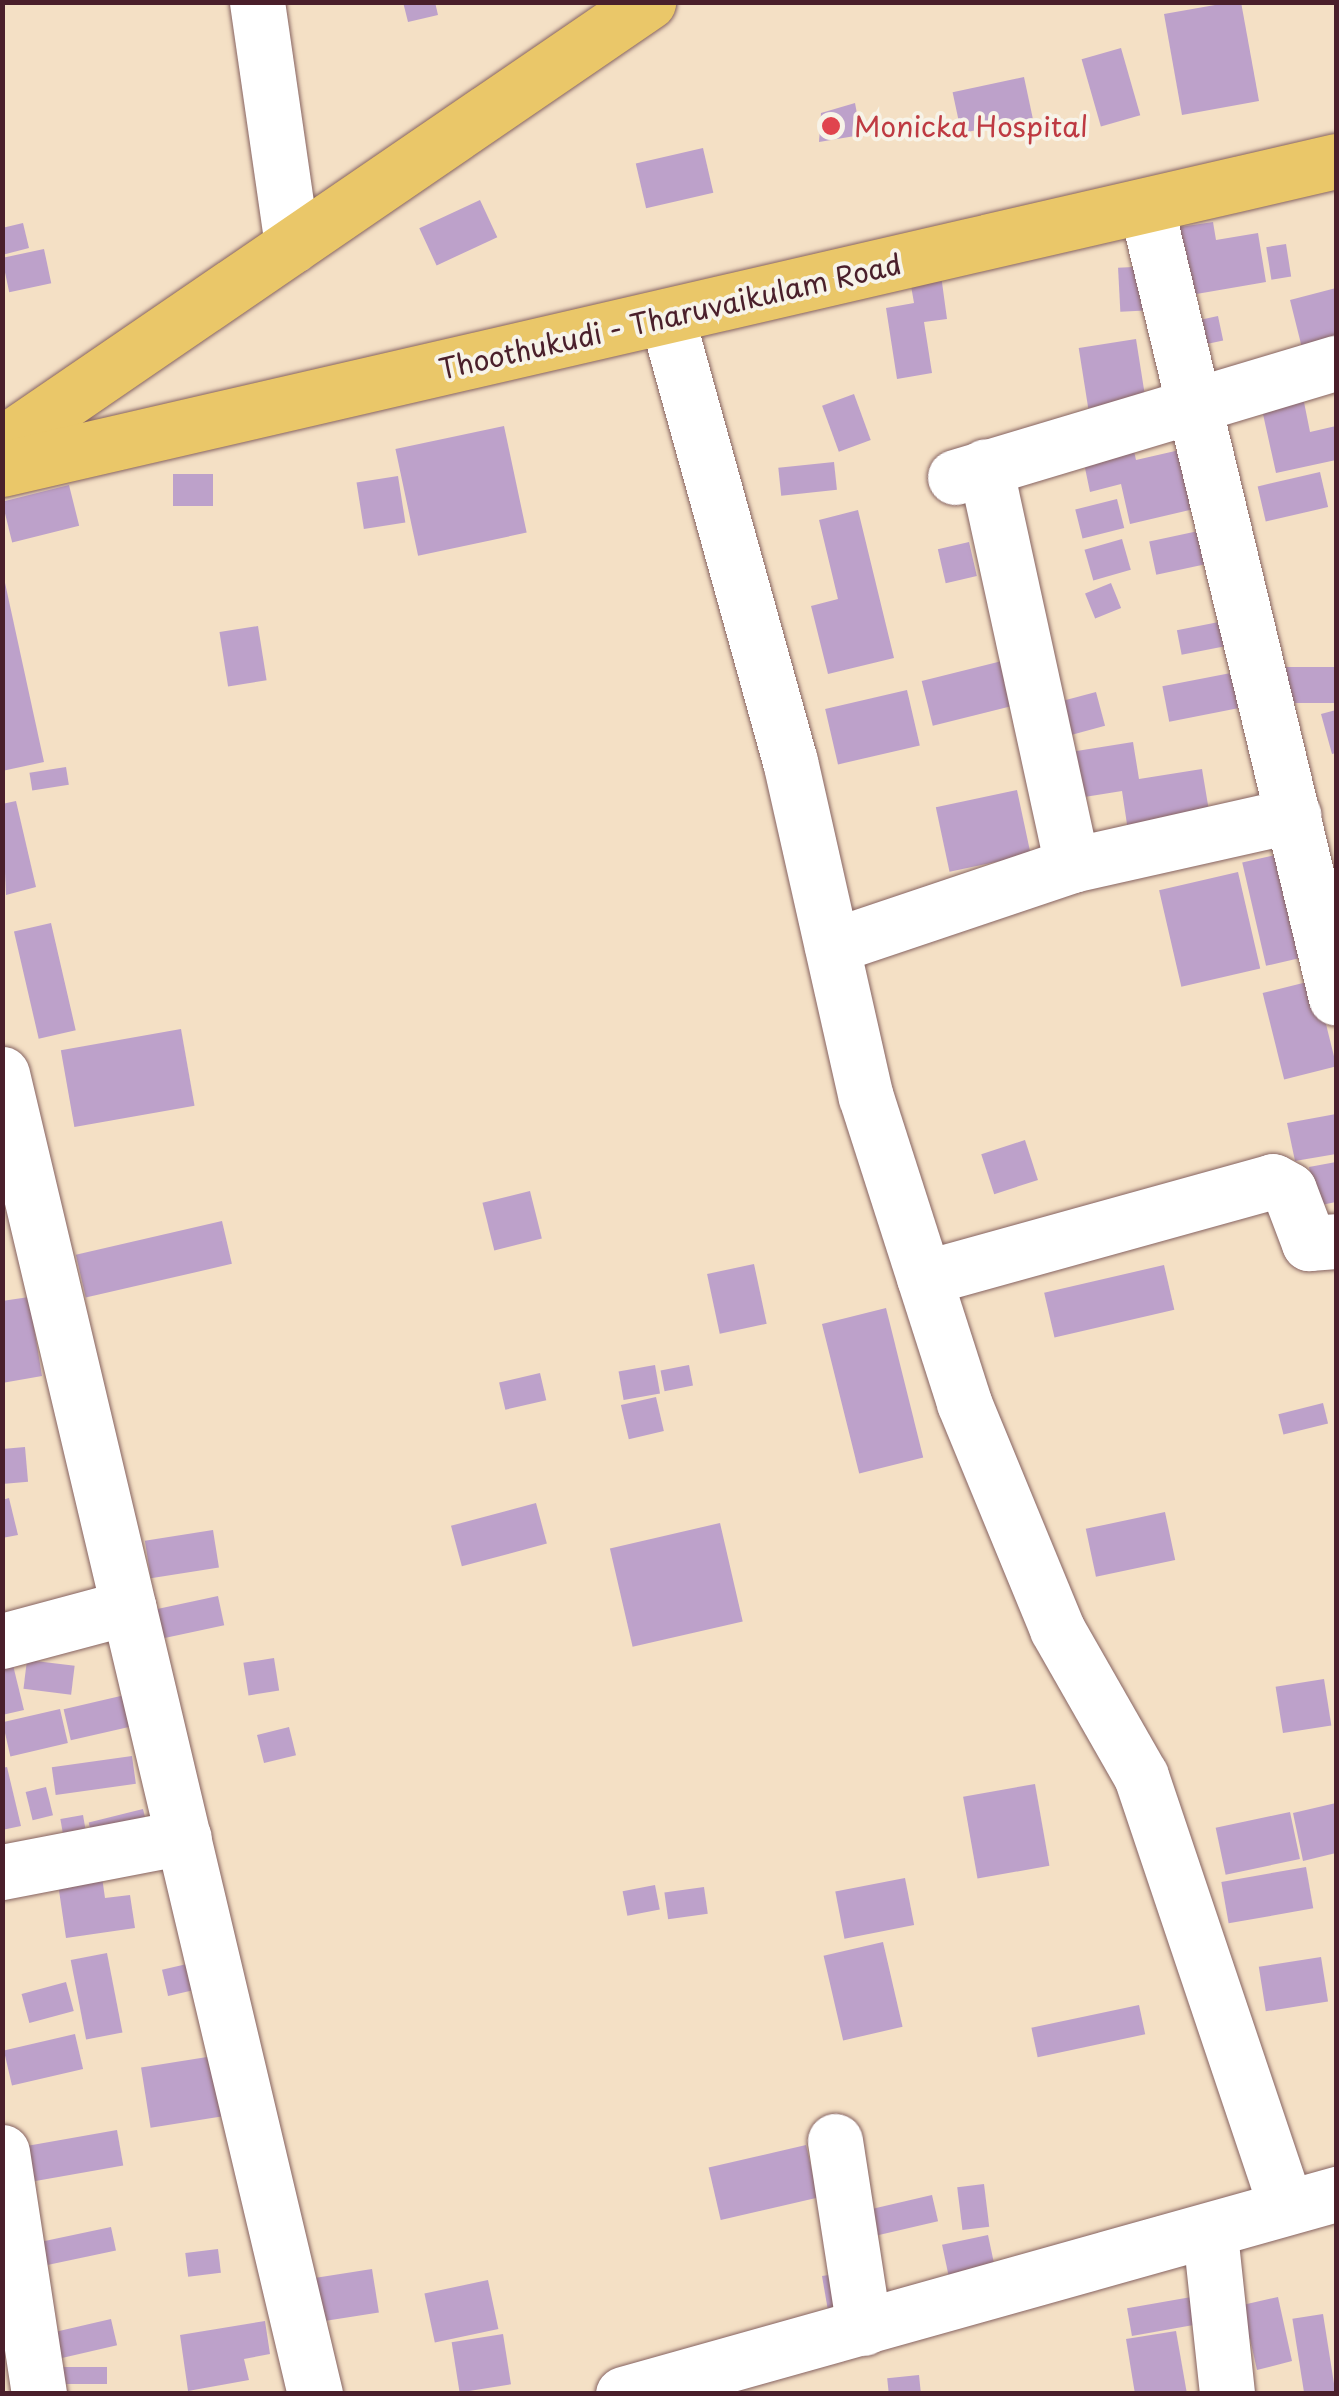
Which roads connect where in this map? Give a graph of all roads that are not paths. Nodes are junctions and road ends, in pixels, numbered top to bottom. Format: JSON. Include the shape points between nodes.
{"nodes":[{"id":1,"x":257,"y":2,"type":"edge"},
{"id":2,"x":648,"y":2,"type":"edge"},
{"id":3,"x":1336,"y":161,"type":"edge"},
{"id":4,"x":1146,"y":206,"type":"junction"},
{"id":5,"x":292,"y":246,"type":"junction"},
{"id":6,"x":667,"y":318,"type":"junction"},
{"id":7,"x":1336,"y":364,"type":"edge"},
{"id":8,"x":1200,"y":407,"type":"junction"},
{"id":9,"x":2,"y":444,"type":"edge"},
{"id":10,"x":2,"y":469,"type":"edge"},
{"id":11,"x":1293,"y":814,"type":"junction"},
{"id":12,"x":1072,"y":864,"type":"junction"},
{"id":13,"x":832,"y":946,"type":"junction"},
{"id":14,"x":1336,"y":998,"type":"edge"},
{"id":15,"x":2,"y":1074,"type":"edge"},
{"id":16,"x":1336,"y":1241,"type":"edge"},
{"id":17,"x":924,"y":1278,"type":"junction"},
{"id":18,"x":129,"y":1607,"type":"junction"},
{"id":19,"x":2,"y":1641,"type":"edge"},
{"id":20,"x":184,"y":1837,"type":"junction"},
{"id":21,"x":2,"y":1872,"type":"edge"},
{"id":22,"x":835,"y":2141,"type":"dead end"},
{"id":23,"x":2,"y":2152,"type":"edge"},
{"id":24,"x":1322,"y":2208,"type":"edge"},
{"id":25,"x":1210,"y":2234,"type":"junction"},
{"id":26,"x":864,"y":2328,"type":"junction"},
{"id":27,"x":38,"y":2394,"type":"edge"},
{"id":28,"x":315,"y":2394,"type":"edge"},
{"id":29,"x":623,"y":2394,"type":"edge"},
{"id":30,"x":1227,"y":2394,"type":"edge"}],
"edges":[{"from":1,"to":5,"type":"street"},
{"from":2,"to":5,"type":"main road"},
{"from":3,"to":4,"type":"main road","name":"Thoothukudi - Tharuvaikulam Road"},
{"from":4,"to":6,"type":"main road","name":"Thoothukudi - Tharuvaikulam Road"},
{"from":4,"to":8,"type":"street"},
{"from":5,"to":9,"type":"main road"},
{"from":6,"to":10,"type":"main road","name":"Thoothukudi - Tharuvaikulam Road"},
{"from":6,"to":13,"type":"street"},
{"from":7,"to":8,"type":"street"},
{"from":8,"to":11,"type":"street"},
{"from":8,"to":12,"type":"street","via":[[970,472]]},
{"from":11,"to":12,"type":"street"},
{"from":11,"to":14,"type":"street"},
{"from":12,"to":13,"type":"street"},
{"from":13,"to":17,"type":"street","via":[[866,1097]]},
{"from":15,"to":18,"type":"street"},
{"from":16,"to":17,"type":"street","via":[[1309,1244],[1289,1190],[1273,1181]]},
{"from":17,"to":24,"type":"street","via":[[964,1404],[1058,1629],[1141,1776]]},
{"from":18,"to":19,"type":"street"},
{"from":18,"to":20,"type":"street"},
{"from":20,"to":21,"type":"street"},
{"from":20,"to":28,"type":"street"},
{"from":22,"to":26,"type":"street"},
{"from":23,"to":27,"type":"street"},
{"from":24,"to":25,"type":"street"},
{"from":25,"to":26,"type":"street"},
{"from":25,"to":30,"type":"street"},
{"from":26,"to":29,"type":"street"}]}
